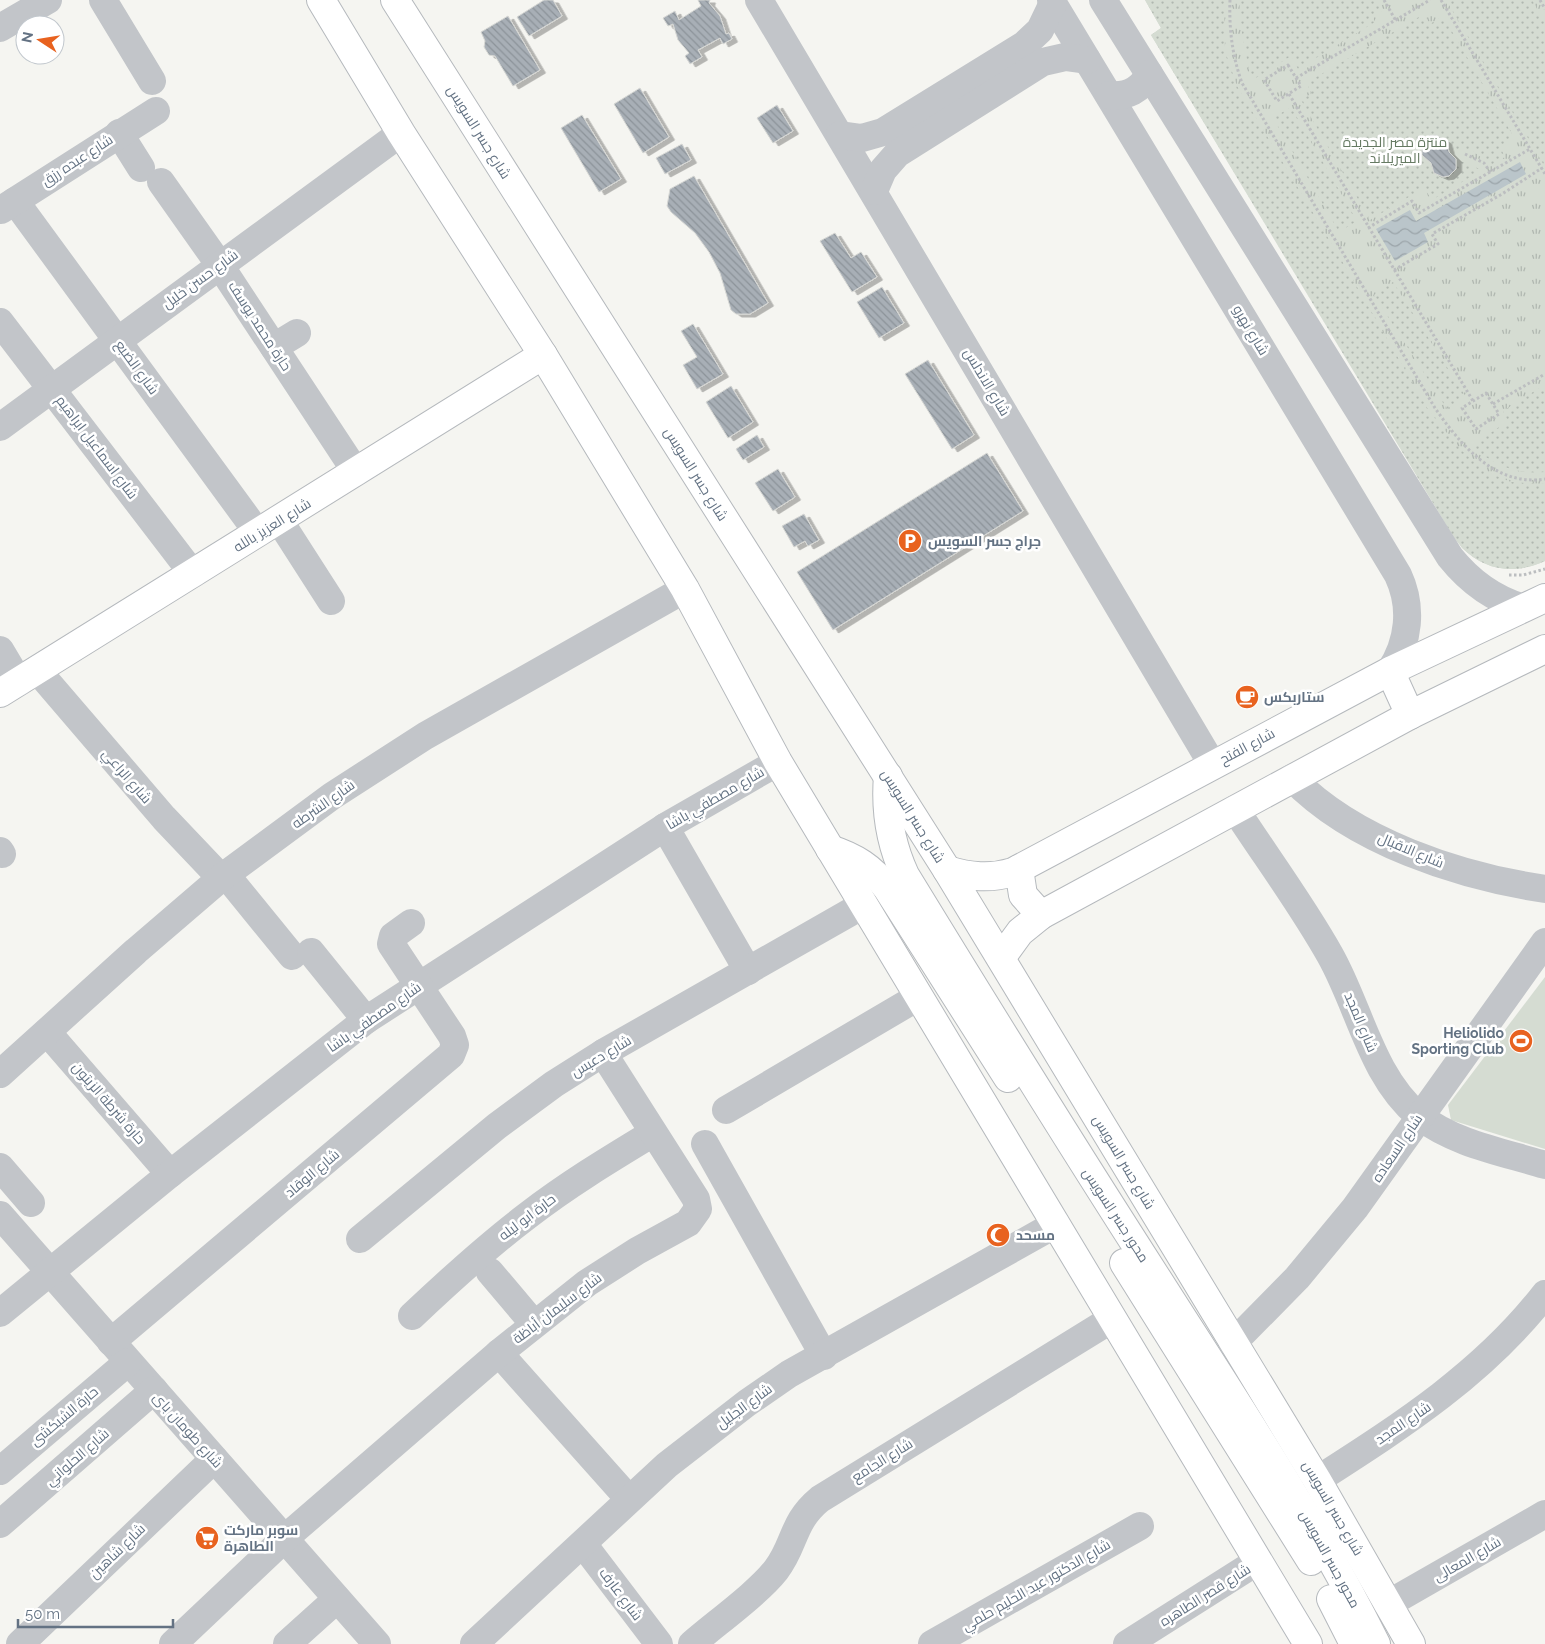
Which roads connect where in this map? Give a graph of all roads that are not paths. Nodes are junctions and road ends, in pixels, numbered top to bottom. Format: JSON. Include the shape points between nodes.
{"nodes":[{"id":1,"x":48,"y":0,"type":"edge"},
{"id":2,"x":103,"y":0,"type":"edge"},
{"id":3,"x":322,"y":0,"type":"edge"},
{"id":4,"x":395,"y":0,"type":"edge"},
{"id":5,"x":759,"y":0,"type":"edge"},
{"id":6,"x":1103,"y":0,"type":"edge"},
{"id":7,"x":1052,"y":2,"type":"edge"},
{"id":8,"x":0,"y":28,"type":"edge"},
{"id":9,"x":1087,"y":60,"type":"junction"},
{"id":10,"x":1149,"y":74,"type":"junction"},
{"id":11,"x":152,"y":81,"type":"dead end"},
{"id":12,"x":1109,"y":94,"type":"junction"},
{"id":13,"x":156,"y":111,"type":"dead end"},
{"id":14,"x":119,"y":133,"type":"junction"},
{"id":15,"x":400,"y":133,"type":"junction"},
{"id":16,"x":840,"y":135,"type":"junction"},
{"id":17,"x":874,"y":191,"type":"junction"},
{"id":18,"x":8,"y":206,"type":"edge"},
{"id":19,"x":220,"y":264,"type":"junction"},
{"id":20,"x":0,"y":322,"type":"edge"},
{"id":21,"x":297,"y":333,"type":"dead end"},
{"id":22,"x":116,"y":339,"type":"junction"},
{"id":23,"x":274,"y":347,"type":"junction"},
{"id":24,"x":543,"y":356,"type":"junction"},
{"id":25,"x":52,"y":387,"type":"junction"},
{"id":26,"x":0,"y":427,"type":"edge"},
{"id":27,"x":356,"y":472,"type":"junction"},
{"id":28,"x":269,"y":527,"type":"junction"},
{"id":29,"x":193,"y":574,"type":"junction"},
{"id":30,"x":685,"y":589,"type":"junction"},
{"id":31,"x":330,"y":601,"type":"dead end"},
{"id":32,"x":1535,"y":603,"type":"edge"},
{"id":33,"x":1545,"y":649,"type":"edge"},
{"id":34,"x":0,"y":650,"type":"edge"},
{"id":35,"x":1390,"y":671,"type":"junction"},
{"id":36,"x":19,"y":682,"type":"edge"},
{"id":37,"x":1410,"y":715,"type":"junction"},
{"id":38,"x":778,"y":762,"type":"junction"},
{"id":39,"x":1212,"y":764,"type":"junction"},
{"id":40,"x":888,"y":776,"type":"junction"},
{"id":41,"x":1292,"y":778,"type":"junction"},
{"id":42,"x":1235,"y":809,"type":"junction"},
{"id":43,"x":665,"y":827,"type":"junction"},
{"id":44,"x":830,"y":849,"type":"junction"},
{"id":45,"x":1019,"y":869,"type":"junction"},
{"id":46,"x":947,"y":870,"type":"junction"},
{"id":47,"x":223,"y":877,"type":"junction"},
{"id":48,"x":1545,"y":888,"type":"edge"},
{"id":49,"x":863,"y":905,"type":"junction"},
{"id":50,"x":1041,"y":915,"type":"junction"},
{"id":51,"x":410,"y":923,"type":"dead end"},
{"id":52,"x":1545,"y":942,"type":"edge"},
{"id":53,"x":1001,"y":958,"type":"junction"},
{"id":54,"x":748,"y":971,"type":"junction"},
{"id":55,"x":419,"y":985,"type":"junction"},
{"id":56,"x":918,"y":997,"type":"junction"},
{"id":57,"x":366,"y":1020,"type":"junction"},
{"id":58,"x":47,"y":1032,"type":"junction"},
{"id":59,"x":603,"y":1053,"type":"junction"},
{"id":60,"x":0,"y":1074,"type":"edge"},
{"id":61,"x":726,"y":1110,"type":"dead end"},
{"id":62,"x":1419,"y":1115,"type":"junction"},
{"id":63,"x":654,"y":1133,"type":"junction"},
{"id":64,"x":705,"y":1144,"type":"dead end"},
{"id":65,"x":1545,"y":1165,"type":"edge"},
{"id":66,"x":2,"y":1172,"type":"edge"},
{"id":67,"x":170,"y":1174,"type":"junction"},
{"id":68,"x":31,"y":1203,"type":"dead end"},
{"id":69,"x":0,"y":1215,"type":"edge"},
{"id":70,"x":1056,"y":1224,"type":"junction"},
{"id":71,"x":360,"y":1239,"type":"dead end"},
{"id":72,"x":50,"y":1272,"type":"junction"},
{"id":73,"x":490,"y":1272,"type":"dead end"},
{"id":74,"x":1545,"y":1294,"type":"edge"},
{"id":75,"x":0,"y":1313,"type":"edge"},
{"id":76,"x":412,"y":1316,"type":"dead end"},
{"id":77,"x":1112,"y":1319,"type":"junction"},
{"id":78,"x":534,"y":1324,"type":"junction"},
{"id":79,"x":1233,"y":1343,"type":"junction"},
{"id":80,"x":119,"y":1352,"type":"junction"},
{"id":81,"x":499,"y":1353,"type":"junction"},
{"id":82,"x":824,"y":1356,"type":"junction"},
{"id":83,"x":154,"y":1390,"type":"junction"},
{"id":84,"x":214,"y":1459,"type":"junction"},
{"id":85,"x":0,"y":1470,"type":"edge"},
{"id":86,"x":1316,"y":1480,"type":"junction"},
{"id":87,"x":629,"y":1499,"type":"junction"},
{"id":88,"x":1545,"y":1514,"type":"edge"},
{"id":89,"x":0,"y":1524,"type":"edge"},
{"id":90,"x":1140,"y":1526,"type":"dead end"},
{"id":91,"x":284,"y":1539,"type":"junction"},
{"id":92,"x":583,"y":1544,"type":"junction"},
{"id":93,"x":1258,"y":1561,"type":"junction"},
{"id":94,"x":337,"y":1599,"type":"junction"},
{"id":95,"x":1388,"y":1604,"type":"junction"},
{"id":96,"x":20,"y":1644,"type":"edge"},
{"id":97,"x":173,"y":1644,"type":"edge"},
{"id":98,"x":287,"y":1644,"type":"edge"},
{"id":99,"x":377,"y":1644,"type":"edge"},
{"id":100,"x":474,"y":1644,"type":"edge"},
{"id":101,"x":659,"y":1644,"type":"edge"},
{"id":102,"x":692,"y":1644,"type":"edge"},
{"id":103,"x":932,"y":1644,"type":"edge"},
{"id":104,"x":1128,"y":1644,"type":"edge"},
{"id":105,"x":1308,"y":1644,"type":"edge"},
{"id":106,"x":1354,"y":1644,"type":"edge"},
{"id":107,"x":1376,"y":1644,"type":"edge"},
{"id":108,"x":1411,"y":1644,"type":"edge"}],
"edges":[{"from":1,"to":8,"type":"street"},
{"from":2,"to":11,"type":"street"},
{"from":3,"to":15,"type":"main road"},
{"from":4,"to":40,"type":"main road","name":"شارع جسر السويس"},
{"from":5,"to":16,"type":"street","name":"شارع الاندلس"},
{"from":6,"to":10,"type":"street"},
{"from":7,"to":9,"type":"street","name":"شارع نهرو"},
{"from":7,"to":16,"type":"street","via":[[1040,30],[1018,50],[883,132],[862,138]]},
{"from":9,"to":12,"type":"street","name":"شارع نهرو"},
{"from":9,"to":17,"type":"street","via":[[1058,58],[1030,70],[897,154],[883,170]]},
{"from":10,"to":12,"type":"street","via":[[1133,92],[1121,96]]},
{"from":10,"to":32,"type":"street","via":[[1450,557],[1483,589],[1507,602]]},
{"from":12,"to":35,"type":"street","name":"شارع نهرو","via":[[1398,575],[1406,602],[1407,620],[1402,646]]},
{"from":13,"to":14,"type":"street","name":"شارع عبده رزق"},
{"from":14,"to":18,"type":"street","name":"شارع عبده رزق"},
{"from":14,"to":19,"type":"street","name":"حارة محمد يوسف"},
{"from":15,"to":19,"type":"street","name":"شارع حسن خليل"},
{"from":15,"to":24,"type":"main road"},
{"from":16,"to":17,"type":"street","name":"شارع الاندلس"},
{"from":17,"to":39,"type":"street","name":"شارع الاندلس"},
{"from":18,"to":22,"type":"street","name":"شارع الضبع"},
{"from":19,"to":22,"type":"street","name":"شارع حسن خليل"},
{"from":19,"to":23,"type":"street","name":"حارة محمد يوسف"},
{"from":20,"to":25,"type":"street","name":"شارع اسماعيل ابراهيم"},
{"from":21,"to":23,"type":"street"},
{"from":22,"to":25,"type":"street","name":"شارع حسن خليل"},
{"from":22,"to":28,"type":"street","name":"شارع الضبع"},
{"from":23,"to":27,"type":"street","name":"حارة محمد يوسف"},
{"from":24,"to":27,"type":"main road","name":"شارع العزيز بالله"},
{"from":24,"to":30,"type":"main road"},
{"from":25,"to":26,"type":"street","name":"شارع حسن خليل"},
{"from":25,"to":29,"type":"street","name":"شارع اسماعيل ابراهيم"},
{"from":27,"to":28,"type":"main road","name":"شارع العزيز بالله"},
{"from":28,"to":29,"type":"main road","name":"شارع العزيز بالله"},
{"from":28,"to":31,"type":"street","name":"شارع الضبع"},
{"from":29,"to":36,"type":"main road","name":"شارع العزيز بالله"},
{"from":30,"to":38,"type":"main road"},
{"from":30,"to":47,"type":"street","name":"شارع الشرطه","via":[[425,736],[332,796]]},
{"from":32,"to":35,"type":"main road","name":"شارع الفتح"},
{"from":33,"to":37,"type":"main road"},
{"from":34,"to":36,"type":"street","name":"شارع الراعي"},
{"from":35,"to":37,"type":"main road"},
{"from":35,"to":39,"type":"main road","name":"شارع الفتح"},
{"from":36,"to":47,"type":"street","name":"شارع الراعي"},
{"from":37,"to":41,"type":"main road"},
{"from":38,"to":43,"type":"street","name":"شارع مصطفي باشا"},
{"from":38,"to":44,"type":"main road"},
{"from":39,"to":45,"type":"main road","name":"شارع الفتح"},
{"from":40,"to":46,"type":"main road","name":"شارع جسر السويس"},
{"from":40,"to":107,"type":"main road","name":"محور جسر السويس","via":[[887,820],[906,875],[1051,1113],[1287,1482]]},
{"from":41,"to":42,"type":"main road"},
{"from":41,"to":48,"type":"street","name":"شارع الاقبال","via":[[1326,808],[1404,849],[1470,873]]},
{"from":42,"to":50,"type":"main road"},
{"from":42,"to":62,"type":"street","name":"شارع المجد","via":[[1329,954],[1387,1078]]},
{"from":43,"to":54,"type":"street"},
{"from":43,"to":55,"type":"street","name":"شارع مصطفي باشا"},
{"from":44,"to":49,"type":"main road"},
{"from":44,"to":106,"type":"main road","name":"محور جسر السويس","via":[[857,859],[887,888],[1270,1494],[1307,1554]]},
{"from":45,"to":46,"type":"main road","name":"شارع الفتح","via":[[985,877]]},
{"from":45,"to":50,"type":"main road","via":[[1023,895]]},
{"from":46,"to":53,"type":"main road","name":"شارع جسر السويس"},
{"from":47,"to":57,"type":"street","name":"شارع الراعي"},
{"from":47,"to":58,"type":"street","name":"شارع الشرطه"},
{"from":49,"to":54,"type":"street","name":"شارع دعبس"},
{"from":49,"to":56,"type":"main road"},
{"from":50,"to":53,"type":"main road","via":[[1020,932]]},
{"from":51,"to":55,"type":"street","name":"شارع الوقاد","via":[[393,936],[391,944]]},
{"from":52,"to":62,"type":"street","name":"شارع السعاده"},
{"from":53,"to":79,"type":"main road","name":"شارع جسر السويس"},
{"from":54,"to":59,"type":"street","name":"شارع دعبس"},
{"from":55,"to":57,"type":"street","name":"شارع مصطفي باشا"},
{"from":55,"to":80,"type":"street","name":"شارع الوقاد","via":[[452,1036],[455,1046],[451,1055]]},
{"from":56,"to":61,"type":"street"},
{"from":56,"to":70,"type":"main road"},
{"from":57,"to":67,"type":"street","name":"شارع مصطفي باشا"},
{"from":58,"to":60,"type":"street","name":"شارع الشرطه"},
{"from":58,"to":67,"type":"street","name":"حارة شرطة الزيتون"},
{"from":59,"to":63,"type":"street","name":"شارع سليمان أباظة"},
{"from":59,"to":71,"type":"street","name":"شارع دعبس","via":[[497,1126]]},
{"from":62,"to":65,"type":"street","name":"شارع المجد","via":[[1457,1138]]},
{"from":62,"to":79,"type":"street","name":"شارع السعاده","via":[[1381,1172],[1326,1244],[1282,1295]]},
{"from":63,"to":76,"type":"street","name":"حارة ابو ليله","via":[[589,1172],[527,1216]]},
{"from":63,"to":78,"type":"street","name":"شارع سليمان أباظة","via":[[696,1199],[696,1214],[688,1223],[587,1283]]},
{"from":64,"to":82,"type":"street"},
{"from":66,"to":68,"type":"street"},
{"from":67,"to":72,"type":"street","name":"شارع مصطفي باشا"},
{"from":69,"to":72,"type":"street","name":"شارع طومان باى"},
{"from":70,"to":77,"type":"main road"},
{"from":70,"to":82,"type":"street","name":"شارع الجليل"},
{"from":72,"to":75,"type":"street","name":"شارع مصطفي باشا"},
{"from":72,"to":80,"type":"street","name":"شارع طومان باى"},
{"from":73,"to":78,"type":"street"},
{"from":74,"to":86,"type":"street","name":"شارع المجد","via":[[1498,1348],[1449,1391],[1414,1418]]},
{"from":77,"to":93,"type":"main road"},
{"from":77,"to":102,"type":"street","name":"شارع الجامع","via":[[820,1498],[801,1518],[774,1572]]},
{"from":78,"to":81,"type":"street","name":"شارع سليمان أباظة"},
{"from":79,"to":86,"type":"main road","name":"شارع جسر السويس"},
{"from":80,"to":83,"type":"street","name":"شارع طومان باى"},
{"from":80,"to":85,"type":"street","name":"حارة الشبكشى"},
{"from":81,"to":87,"type":"street"},
{"from":81,"to":91,"type":"street","name":"شارع سليمان أباظة"},
{"from":82,"to":87,"type":"street","name":"شارع الجليل","via":[[789,1374],[747,1403]]},
{"from":83,"to":84,"type":"street","name":"شارع طومان باى"},
{"from":83,"to":89,"type":"street","name":"شارع الحلواني"},
{"from":84,"to":91,"type":"street","name":"شارع طومان باى"},
{"from":84,"to":96,"type":"street","name":"شارع شاهين"},
{"from":86,"to":95,"type":"main road","name":"شارع جسر السويس"},
{"from":87,"to":92,"type":"street","name":"شارع الجليل"},
{"from":88,"to":95,"type":"street","name":"شارع المعالى"},
{"from":90,"to":103,"type":"street","name":"شارع الدكتور عبد الحليم حلمي"},
{"from":91,"to":94,"type":"street","name":"شارع طومان باى"},
{"from":91,"to":97,"type":"street","name":"شارع سليمان أباظة"},
{"from":92,"to":100,"type":"street","name":"شارع الجليل"},
{"from":92,"to":101,"type":"street","name":"شارع عارف"},
{"from":93,"to":104,"type":"street","name":"شارع قصر الطاهره"},
{"from":93,"to":105,"type":"main road"},
{"from":94,"to":98,"type":"street"},
{"from":94,"to":99,"type":"street","name":"شارع طومان باى"},
{"from":95,"to":108,"type":"main road","name":"شارع جسر السويس"}]}
